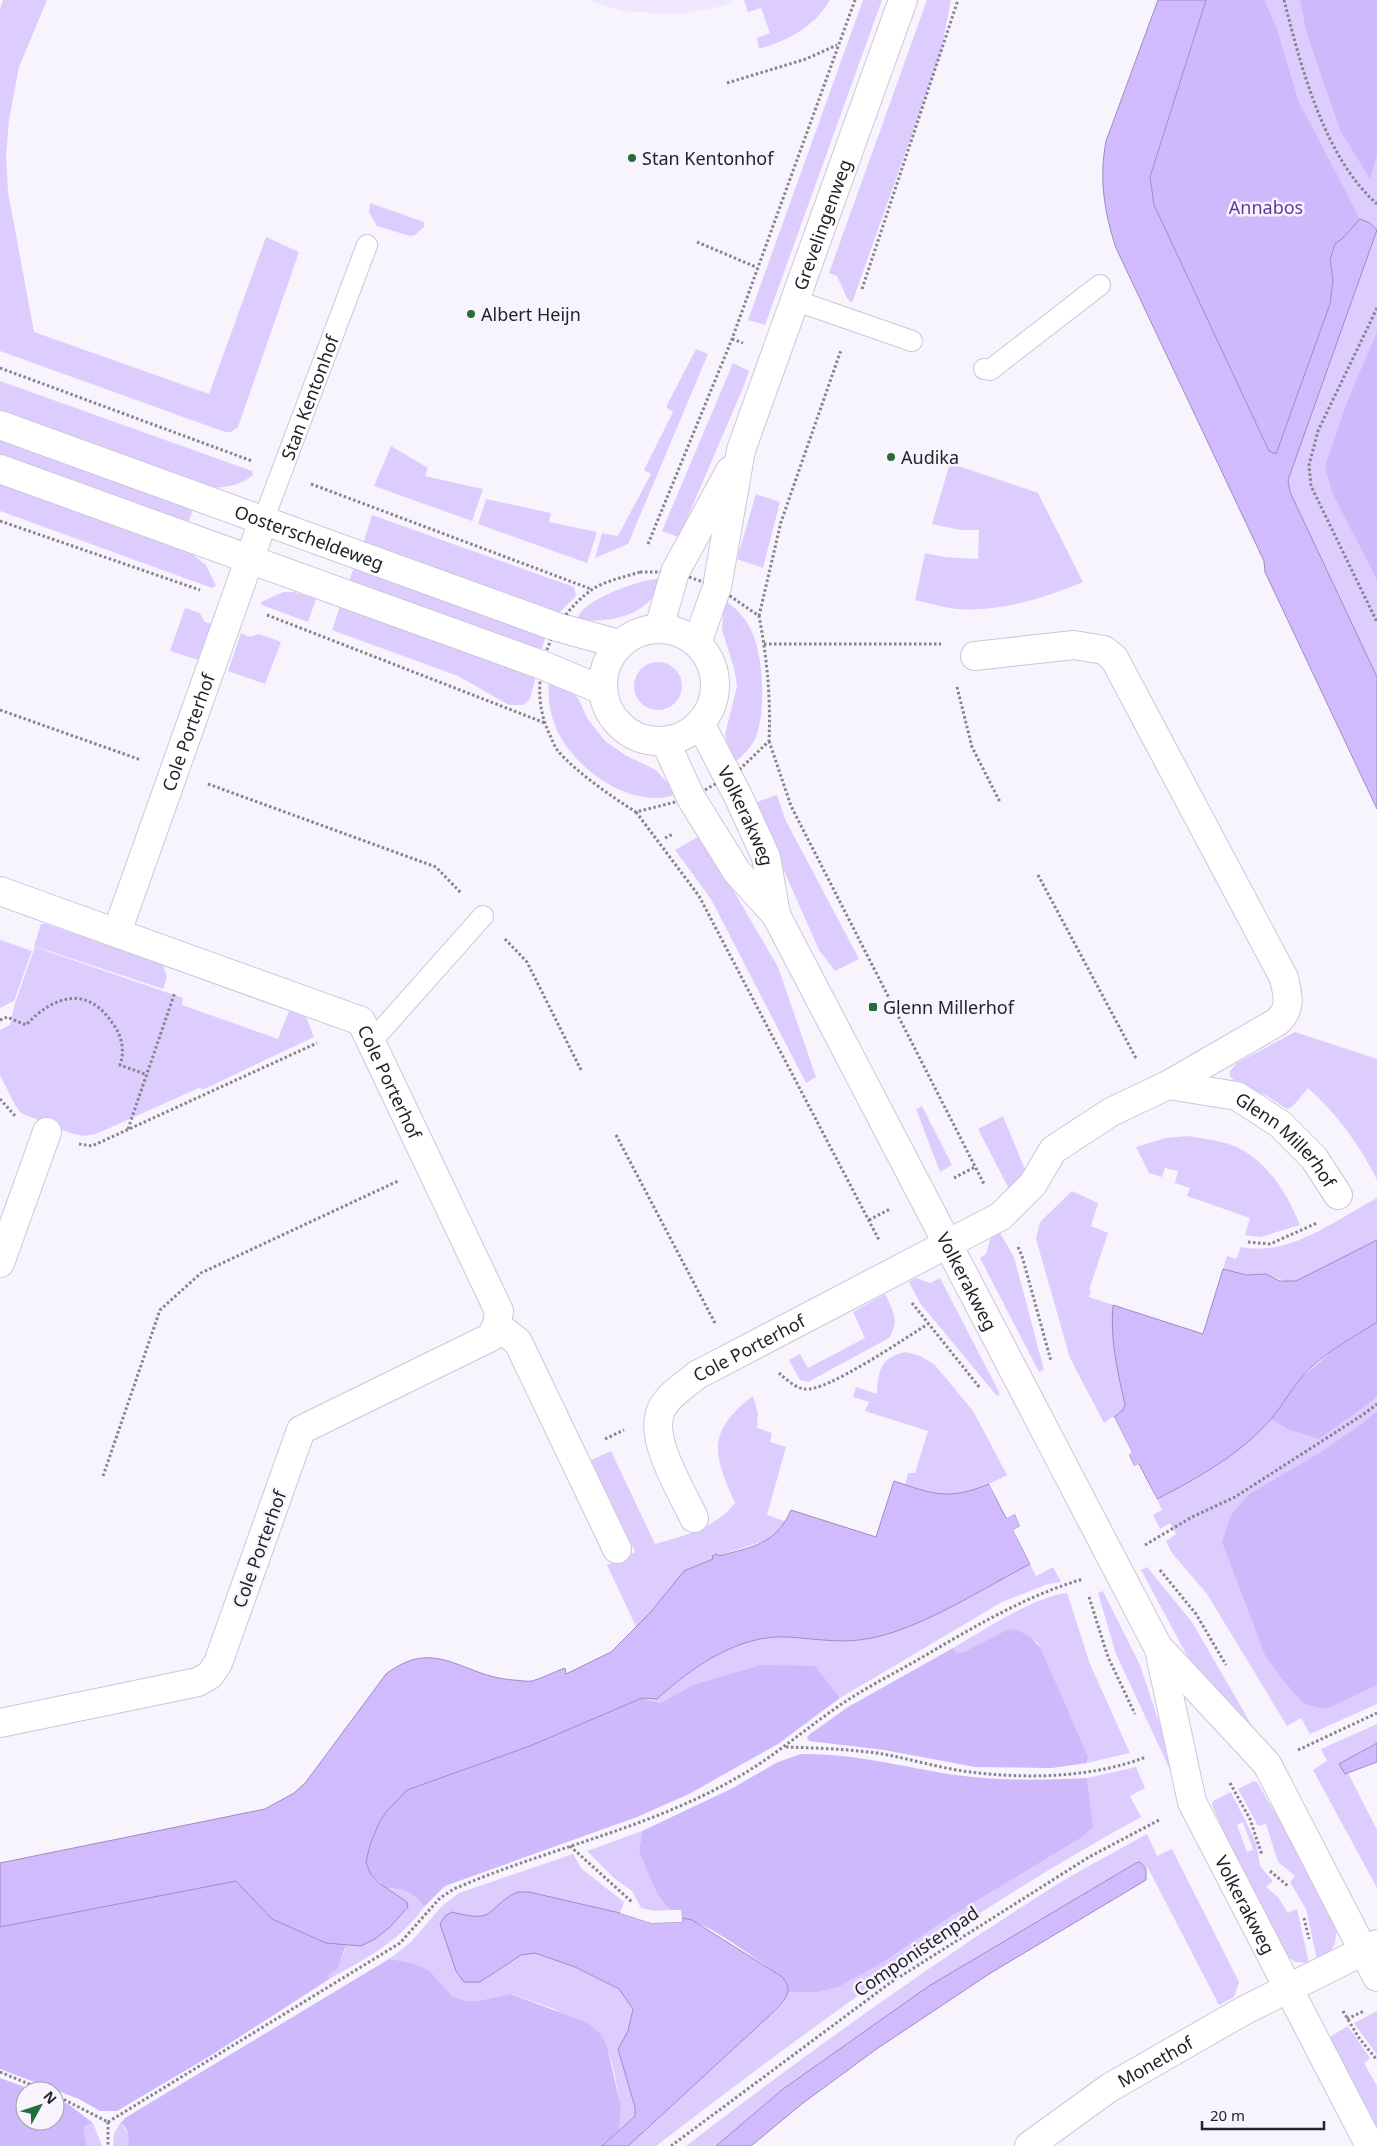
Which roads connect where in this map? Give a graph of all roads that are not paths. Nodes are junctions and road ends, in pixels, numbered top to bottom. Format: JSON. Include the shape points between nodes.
{"nodes":[{"id":1,"x":903,"y":0,"type":"edge"},
{"id":2,"x":367,"y":245,"type":"dead end"},
{"id":3,"x":1100,"y":285,"type":"dead end"},
{"id":4,"x":794,"y":300,"type":"junction"},
{"id":5,"x":912,"y":342,"type":"dead end"},
{"id":6,"x":984,"y":368,"type":"dead end"},
{"id":7,"x":0,"y":425,"type":"edge"},
{"id":8,"x":741,"y":450,"type":"junction"},
{"id":9,"x":0,"y":469,"type":"edge"},
{"id":10,"x":263,"y":521,"type":"junction"},
{"id":11,"x":249,"y":560,"type":"junction"},
{"id":12,"x":660,"y":628,"type":"junction"},
{"id":13,"x":697,"y":643,"type":"junction"},
{"id":14,"x":619,"y":644,"type":"junction"},
{"id":15,"x":975,"y":656,"type":"dead end"},
{"id":16,"x":602,"y":690,"type":"junction"},
{"id":17,"x":700,"y":723,"type":"junction"},
{"id":18,"x":664,"y":741,"type":"junction"},
{"id":19,"x":0,"y":891,"type":"edge"},
{"id":20,"x":776,"y":914,"type":"junction"},
{"id":21,"x":482,"y":916,"type":"road end"},
{"id":22,"x":117,"y":932,"type":"junction"},
{"id":23,"x":366,"y":1032,"type":"junction"},
{"id":24,"x":1161,"y":1088,"type":"junction"},
{"id":25,"x":47,"y":1132,"type":"road end"},
{"id":26,"x":1338,"y":1195,"type":"dead end"},
{"id":27,"x":949,"y":1244,"type":"junction"},
{"id":28,"x":0,"y":1264,"type":"edge"},
{"id":29,"x":497,"y":1325,"type":"junction"},
{"id":30,"x":694,"y":1518,"type":"dead end"},
{"id":31,"x":617,"y":1549,"type":"dead end"},
{"id":32,"x":1160,"y":1649,"type":"junction"},
{"id":33,"x":0,"y":1723,"type":"edge"},
{"id":34,"x":1370,"y":1948,"type":"edge"},
{"id":35,"x":1377,"y":1977,"type":"edge"},
{"id":36,"x":1289,"y":1988,"type":"junction"},
{"id":37,"x":1029,"y":2146,"type":"edge"},
{"id":38,"x":1370,"y":2146,"type":"edge"}],
"edges":[{"from":1,"to":4,"type":"street","name":"Grevelingenweg"},
{"from":2,"to":10,"type":"lane","name":"Stan Kentonhof"},
{"from":3,"to":6,"type":"lane","via":[[990,370]]},
{"from":4,"to":5,"type":"lane"},
{"from":4,"to":8,"type":"street","name":"Grevelingenweg"},
{"from":7,"to":10,"type":"street","name":"Oosterscheldeweg"},
{"from":8,"to":12,"type":"street","name":"Grevelingenweg","via":[[675,572]]},
{"from":8,"to":13,"type":"street","name":"Grevelingenweg","via":[[717,587]]},
{"from":9,"to":11,"type":"street"},
{"from":10,"to":11,"type":"street","name":"Cole Porterhof"},
{"from":10,"to":14,"type":"street","name":"Oosterscheldeweg","via":[[556,627]]},
{"from":11,"to":16,"type":"street","via":[[542,665]]},
{"from":11,"to":22,"type":"street","name":"Cole Porterhof"},
{"from":12,"to":13,"type":"street","via":[[680,632]]},
{"from":12,"to":14,"type":"street","via":[[638,632]]},
{"from":13,"to":17,"type":"street","via":[[710,661],[715,683],[712,704]]},
{"from":14,"to":16,"type":"street","via":[[605,665]]},
{"from":15,"to":24,"type":"street","via":[[1074,645],[1104,650],[1114,658],[1284,978],[1289,1001],[1285,1015]]},
{"from":16,"to":18,"type":"street","via":[[612,718],[635,737]]},
{"from":17,"to":18,"type":"street","via":[[684,736]]},
{"from":17,"to":20,"type":"street","name":"Volkerakweg","via":[[766,857]]},
{"from":18,"to":20,"type":"street","name":"Volkerakweg","via":[[692,798],[737,872]]},
{"from":19,"to":22,"type":"street","name":"Cole Porterhof"},
{"from":20,"to":27,"type":"street","name":"Volkerakweg"},
{"from":21,"to":23,"type":"lane"},
{"from":22,"to":23,"type":"street","name":"Cole Porterhof"},
{"from":23,"to":29,"type":"street","name":"Cole Porterhof","via":[[499,1311]]},
{"from":24,"to":26,"type":"street","name":"Glenn Millerhof","via":[[1237,1096],[1280,1124],[1314,1158]]},
{"from":24,"to":27,"type":"street","via":[[1111,1112],[1053,1150],[1033,1184],[1001,1216]]},
{"from":25,"to":28,"type":"street"},
{"from":27,"to":30,"type":"street","name":"Cole Porterhof","via":[[698,1374],[673,1395],[660,1411],[660,1441]]},
{"from":27,"to":32,"type":"street","name":"Volkerakweg"},
{"from":29,"to":31,"type":"street","via":[[518,1342]]},
{"from":29,"to":33,"type":"street","name":"Cole Porterhof","via":[[492,1337],[302,1430],[218,1663],[210,1675],[198,1682]]},
{"from":32,"to":34,"type":"street","name":"Volkerakweg","via":[[1267,1764]]},
{"from":32,"to":36,"type":"street","name":"Volkerakweg","via":[[1192,1802]]},
{"from":34,"to":35,"type":"street","name":"Volkerakweg"},
{"from":34,"to":36,"type":"street","name":"Monethof"},
{"from":36,"to":37,"type":"street","name":"Monethof","via":[[1109,2088]]},
{"from":36,"to":38,"type":"street","name":"Volkerakweg"}]}
